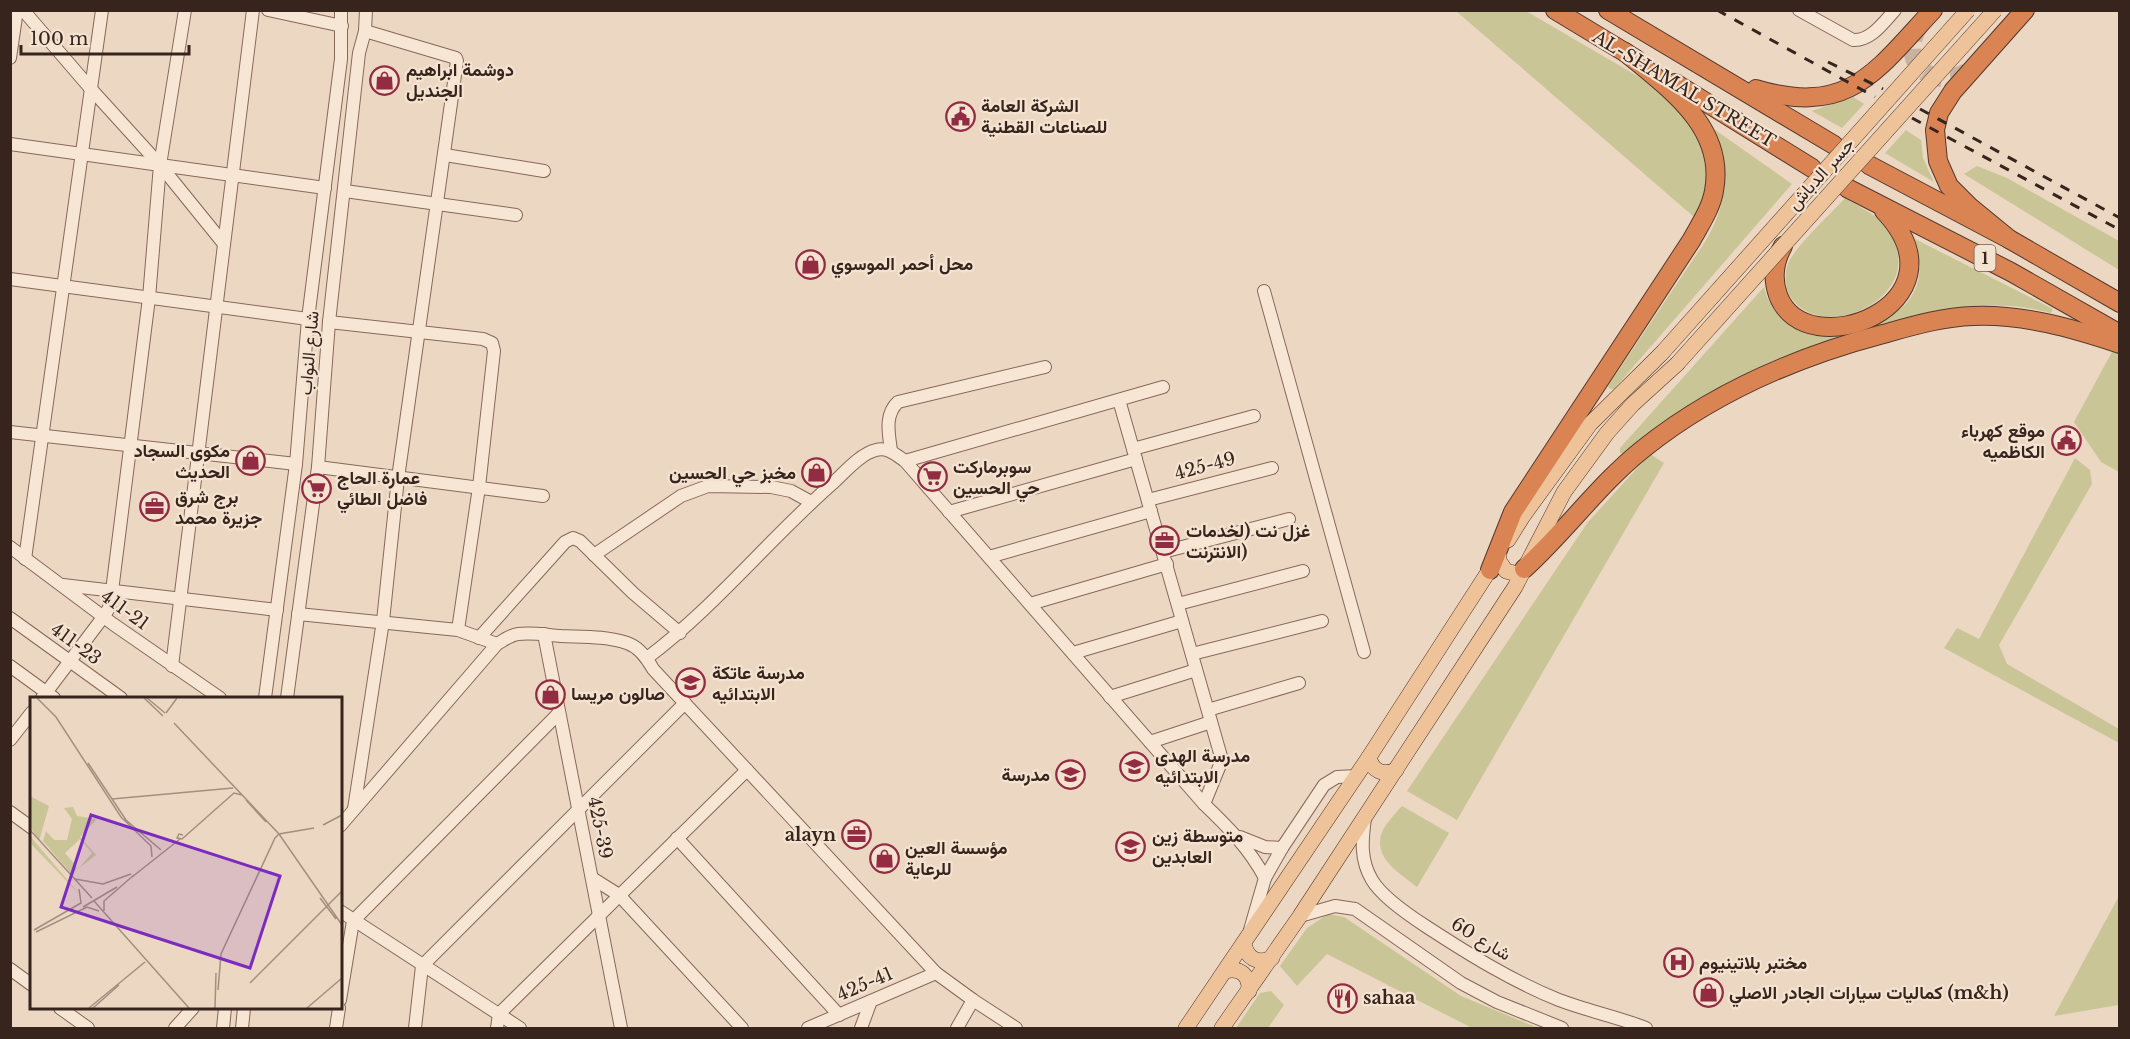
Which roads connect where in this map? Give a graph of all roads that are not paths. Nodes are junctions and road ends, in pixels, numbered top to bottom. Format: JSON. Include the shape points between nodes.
{"nodes":[{"id":1,"x":17,"y":10,"type":"edge"},
{"id":2,"x":23,"y":10,"type":"edge"},
{"id":3,"x":102,"y":10,"type":"edge"},
{"id":4,"x":185,"y":10,"type":"edge"},
{"id":5,"x":253,"y":10,"type":"edge"},
{"id":6,"x":268,"y":10,"type":"edge"},
{"id":7,"x":341,"y":10,"type":"edge"},
{"id":8,"x":366,"y":10,"type":"edge"},
{"id":9,"x":1555,"y":10,"type":"edge"},
{"id":10,"x":1608,"y":10,"type":"edge"},
{"id":11,"x":1799,"y":10,"type":"edge"},
{"id":12,"x":1895,"y":10,"type":"edge"},
{"id":13,"x":1933,"y":10,"type":"edge"},
{"id":14,"x":1968,"y":10,"type":"edge"},
{"id":15,"x":1995,"y":10,"type":"edge"},
{"id":16,"x":2025,"y":10,"type":"edge"},
{"id":17,"x":342,"y":26,"type":"junction"},
{"id":18,"x":365,"y":31,"type":"junction"},
{"id":19,"x":1625,"y":52,"type":"junction"},
{"id":20,"x":10,"y":58,"type":"edge"},
{"id":21,"x":1728,"y":80,"type":"junction"},
{"id":22,"x":91,"y":89,"type":"junction"},
{"id":23,"x":10,"y":144,"type":"edge"},
{"id":24,"x":1834,"y":145,"type":"dead end"},
{"id":25,"x":81,"y":154,"type":"junction"},
{"id":26,"x":445,"y":155,"type":"junction"},
{"id":27,"x":160,"y":165,"type":"junction"},
{"id":28,"x":1869,"y":165,"type":"dead end"},
{"id":29,"x":1812,"y":168,"type":"dead end"},
{"id":30,"x":544,"y":171,"type":"dead end"},
{"id":31,"x":233,"y":175,"type":"junction"},
{"id":32,"x":325,"y":188,"type":"junction"},
{"id":33,"x":1847,"y":188,"type":"dead end"},
{"id":34,"x":345,"y":191,"type":"junction"},
{"id":35,"x":1872,"y":201,"type":"junction"},
{"id":36,"x":438,"y":206,"type":"junction"},
{"id":37,"x":516,"y":215,"type":"dead end"},
{"id":38,"x":2009,"y":239,"type":"junction"},
{"id":39,"x":224,"y":244,"type":"junction"},
{"id":40,"x":1783,"y":246,"type":"junction"},
{"id":41,"x":10,"y":279,"type":"edge"},
{"id":42,"x":63,"y":286,"type":"junction"},
{"id":43,"x":1264,"y":291,"type":"dead end"},
{"id":44,"x":149,"y":298,"type":"junction"},
{"id":45,"x":2120,"y":303,"type":"edge"},
{"id":46,"x":216,"y":307,"type":"junction"},
{"id":47,"x":308,"y":319,"type":"junction"},
{"id":48,"x":329,"y":322,"type":"junction"},
{"id":49,"x":420,"y":332,"type":"junction"},
{"id":50,"x":2120,"y":334,"type":"edge"},
{"id":51,"x":2120,"y":344,"type":"edge"},
{"id":52,"x":1045,"y":367,"type":"dead end"},
{"id":53,"x":1163,"y":387,"type":"dead end"},
{"id":54,"x":1119,"y":400,"type":"junction"},
{"id":55,"x":1254,"y":416,"type":"dead end"},
{"id":56,"x":10,"y":432,"type":"edge"},
{"id":57,"x":42,"y":435,"type":"junction"},
{"id":58,"x":132,"y":445,"type":"junction"},
{"id":59,"x":891,"y":451,"type":"junction"},
{"id":60,"x":198,"y":453,"type":"junction"},
{"id":61,"x":1135,"y":454,"type":"junction"},
{"id":62,"x":904,"y":461,"type":"junction"},
{"id":63,"x":296,"y":464,"type":"junction"},
{"id":64,"x":318,"y":466,"type":"junction"},
{"id":65,"x":1272,"y":468,"type":"dead end"},
{"id":66,"x":398,"y":478,"type":"junction"},
{"id":67,"x":479,"y":487,"type":"junction"},
{"id":68,"x":543,"y":496,"type":"dead end"},
{"id":69,"x":811,"y":502,"type":"junction"},
{"id":70,"x":1149,"y":505,"type":"junction"},
{"id":71,"x":949,"y":512,"type":"junction"},
{"id":72,"x":1289,"y":519,"type":"dead end"},
{"id":73,"x":10,"y":547,"type":"edge"},
{"id":74,"x":594,"y":555,"type":"junction"},
{"id":75,"x":988,"y":557,"type":"junction"},
{"id":76,"x":26,"y":558,"type":"junction"},
{"id":77,"x":1165,"y":558,"type":"junction"},
{"id":78,"x":1494,"y":563,"type":"junction"},
{"id":79,"x":1524,"y":570,"type":"junction"},
{"id":80,"x":1303,"y":571,"type":"dead end"},
{"id":81,"x":60,"y":585,"type":"junction"},
{"id":82,"x":112,"y":591,"type":"junction"},
{"id":83,"x":180,"y":598,"type":"junction"},
{"id":84,"x":1030,"y":604,"type":"junction"},
{"id":85,"x":1178,"y":604,"type":"junction"},
{"id":86,"x":277,"y":610,"type":"junction"},
{"id":87,"x":298,"y":614,"type":"junction"},
{"id":88,"x":104,"y":616,"type":"junction"},
{"id":89,"x":10,"y":618,"type":"edge"},
{"id":90,"x":383,"y":621,"type":"junction"},
{"id":91,"x":1182,"y":621,"type":"junction"},
{"id":92,"x":1322,"y":621,"type":"dead end"},
{"id":93,"x":458,"y":630,"type":"junction"},
{"id":94,"x":680,"y":633,"type":"junction"},
{"id":95,"x":544,"y":634,"type":"junction"},
{"id":96,"x":479,"y":638,"type":"junction"},
{"id":97,"x":497,"y":644,"type":"junction"},
{"id":98,"x":1364,"y":652,"type":"dead end"},
{"id":99,"x":1073,"y":653,"type":"junction"},
{"id":100,"x":1192,"y":654,"type":"junction"},
{"id":101,"x":647,"y":658,"type":"junction"},
{"id":102,"x":70,"y":661,"type":"junction"},
{"id":103,"x":10,"y":666,"type":"edge"},
{"id":104,"x":172,"y":666,"type":"junction"},
{"id":105,"x":1196,"y":670,"type":"junction"},
{"id":106,"x":1299,"y":683,"type":"dead end"},
{"id":107,"x":47,"y":697,"type":"edge"},
{"id":108,"x":118,"y":697,"type":"edge"},
{"id":109,"x":217,"y":697,"type":"edge"},
{"id":110,"x":265,"y":697,"type":"edge"},
{"id":111,"x":286,"y":697,"type":"edge"},
{"id":112,"x":1110,"y":697,"type":"junction"},
{"id":113,"x":686,"y":703,"type":"junction"},
{"id":114,"x":559,"y":713,"type":"junction"},
{"id":115,"x":30,"y":715,"type":"edge"},
{"id":116,"x":1210,"y":716,"type":"junction"},
{"id":117,"x":10,"y":740,"type":"edge"},
{"id":118,"x":1150,"y":742,"type":"junction"},
{"id":119,"x":1369,"y":757,"type":"junction"},
{"id":120,"x":747,"y":770,"type":"junction"},
{"id":121,"x":1396,"y":770,"type":"junction"},
{"id":122,"x":1357,"y":776,"type":"junction"},
{"id":123,"x":1381,"y":792,"type":"junction"},
{"id":124,"x":1204,"y":804,"type":"junction"},
{"id":125,"x":353,"y":810,"type":"junction"},
{"id":126,"x":578,"y":810,"type":"junction"},
{"id":127,"x":10,"y":812,"type":"edge"},
{"id":128,"x":1365,"y":816,"type":"junction"},
{"id":129,"x":342,"y":824,"type":"edge"},
{"id":130,"x":30,"y":827,"type":"edge"},
{"id":131,"x":1234,"y":833,"type":"junction"},
{"id":132,"x":677,"y":838,"type":"junction"},
{"id":133,"x":1281,"y":848,"type":"junction"},
{"id":134,"x":592,"y":878,"type":"junction"},
{"id":135,"x":1265,"y":878,"type":"junction"},
{"id":136,"x":619,"y":895,"type":"junction"},
{"id":137,"x":342,"y":913,"type":"edge"},
{"id":138,"x":1300,"y":916,"type":"junction"},
{"id":139,"x":599,"y":917,"type":"junction"},
{"id":140,"x":352,"y":921,"type":"junction"},
{"id":141,"x":1247,"y":938,"type":"junction"},
{"id":142,"x":1272,"y":958,"type":"junction"},
{"id":143,"x":422,"y":966,"type":"junction"},
{"id":144,"x":10,"y":969,"type":"edge"},
{"id":145,"x":1225,"y":971,"type":"junction"},
{"id":146,"x":936,"y":973,"type":"junction"},
{"id":147,"x":30,"y":984,"type":"edge"},
{"id":148,"x":342,"y":987,"type":"edge"},
{"id":149,"x":1249,"y":991,"type":"junction"},
{"id":150,"x":973,"y":1000,"type":"junction"},
{"id":151,"x":871,"y":1001,"type":"junction"},
{"id":152,"x":61,"y":1009,"type":"edge"},
{"id":153,"x":192,"y":1009,"type":"edge"},
{"id":154,"x":225,"y":1009,"type":"edge"},
{"id":155,"x":244,"y":1009,"type":"edge"},
{"id":156,"x":339,"y":1009,"type":"edge"},
{"id":157,"x":499,"y":1014,"type":"junction"},
{"id":158,"x":839,"y":1015,"type":"junction"},
{"id":159,"x":1606,"y":1015,"type":"junction"},
{"id":160,"x":88,"y":1029,"type":"edge"},
{"id":161,"x":175,"y":1029,"type":"edge"},
{"id":162,"x":223,"y":1029,"type":"edge"},
{"id":163,"x":242,"y":1029,"type":"edge"},
{"id":164,"x":336,"y":1029,"type":"edge"},
{"id":165,"x":415,"y":1029,"type":"edge"},
{"id":166,"x":497,"y":1029,"type":"edge"},
{"id":167,"x":520,"y":1029,"type":"edge"},
{"id":168,"x":621,"y":1029,"type":"edge"},
{"id":169,"x":742,"y":1029,"type":"edge"},
{"id":170,"x":808,"y":1029,"type":"edge"},
{"id":171,"x":861,"y":1029,"type":"edge"},
{"id":172,"x":957,"y":1029,"type":"edge"},
{"id":173,"x":1016,"y":1029,"type":"edge"},
{"id":174,"x":1186,"y":1029,"type":"edge"},
{"id":175,"x":1222,"y":1029,"type":"edge"},
{"id":176,"x":1562,"y":1029,"type":"edge"},
{"id":177,"x":1612,"y":1029,"type":"edge"},
{"id":178,"x":1646,"y":1029,"type":"edge"}],
"edges":[{"from":1,"to":20,"type":"street"},
{"from":2,"to":22,"type":"street"},
{"from":3,"to":22,"type":"street"},
{"from":4,"to":27,"type":"street"},
{"from":5,"to":31,"type":"street"},
{"from":6,"to":17,"type":"street"},
{"from":7,"to":17,"type":"street","name":"شارع النواب"},
{"from":8,"to":18,"type":"street","name":"شارع النواب"},
{"from":9,"to":19,"type":"highway","name":"AL-SHAMAL STREET"},
{"from":10,"to":21,"type":"highway","name":"AL-SHAMAL STREET"},
{"from":11,"to":12,"type":"street","via":[[1861,41]]},
{"from":13,"to":21,"type":"highway","via":[[1875,72],[1839,93],[1791,98]]},
{"from":14,"to":78,"type":"main road","name":"جسر الدباش","bridge":true,"via":[[1662,353],[1590,424]]},
{"from":15,"to":40,"type":"main road","name":"جسر الدباش","bridge":true},
{"from":16,"to":38,"type":"highway","via":[[1953,91],[1939,113],[1935,130],[1938,161],[1949,186]]},
{"from":17,"to":32,"type":"street","name":"شارع النواب"},
{"from":18,"to":26,"type":"street","via":[[456,58]]},
{"from":18,"to":34,"type":"street","name":"شارع النواب","via":[[359,53]]},
{"from":19,"to":29,"type":"highway","name":"AL-SHAMAL STREET"},
{"from":19,"to":78,"type":"highway","via":[[1677,96],[1699,121],[1713,155],[1714,192],[1691,242],[1513,512]]},
{"from":21,"to":24,"type":"highway","name":"AL-SHAMAL STREET"},
{"from":22,"to":25,"type":"street"},
{"from":22,"to":27,"type":"street"},
{"from":23,"to":25,"type":"street"},
{"from":25,"to":27,"type":"street"},
{"from":25,"to":42,"type":"street"},
{"from":26,"to":30,"type":"street"},
{"from":26,"to":36,"type":"street"},
{"from":27,"to":31,"type":"street"},
{"from":27,"to":39,"type":"street"},
{"from":27,"to":44,"type":"street"},
{"from":28,"to":38,"type":"highway","number":"1"},
{"from":31,"to":32,"type":"street"},
{"from":31,"to":39,"type":"street"},
{"from":32,"to":47,"type":"street","name":"شارع النواب"},
{"from":33,"to":35,"type":"highway","number":"1"},
{"from":34,"to":36,"type":"street"},
{"from":34,"to":48,"type":"street","name":"شارع النواب"},
{"from":35,"to":40,"type":"highway","via":[[1892,219],[1905,240],[1910,258],[1907,280],[1896,300],[1880,312],[1841,326],[1809,325],[1787,310],[1779,296],[1774,270]]},
{"from":35,"to":50,"type":"highway","number":"1","via":[[2011,272]]},
{"from":36,"to":37,"type":"street"},
{"from":36,"to":49,"type":"street"},
{"from":38,"to":45,"type":"highway","number":"1"},
{"from":39,"to":46,"type":"street"},
{"from":40,"to":79,"type":"main road","name":"جسر الدباش","bridge":true,"via":[[1677,364],[1606,433],[1564,492]]},
{"from":41,"to":42,"type":"street"},
{"from":42,"to":44,"type":"street"},
{"from":42,"to":57,"type":"street"},
{"from":43,"to":98,"type":"street"},
{"from":44,"to":46,"type":"street"},
{"from":44,"to":58,"type":"street"},
{"from":46,"to":47,"type":"street"},
{"from":46,"to":60,"type":"street"},
{"from":47,"to":63,"type":"street","name":"شارع النواب"},
{"from":48,"to":49,"type":"street"},
{"from":48,"to":64,"type":"street","name":"شارع النواب"},
{"from":49,"to":66,"type":"street"},
{"from":49,"to":67,"type":"street","via":[[492,343]]},
{"from":51,"to":79,"type":"highway","via":[[2040,321],[1973,316],[1926,323],[1815,353],[1709,403],[1644,448]]},
{"from":52,"to":59,"type":"street","via":[[898,402],[889,416]]},
{"from":53,"to":54,"type":"street"},
{"from":54,"to":61,"type":"street"},
{"from":54,"to":62,"type":"street"},
{"from":55,"to":61,"type":"street"},
{"from":56,"to":57,"type":"street"},
{"from":57,"to":58,"type":"street"},
{"from":57,"to":76,"type":"street"},
{"from":58,"to":60,"type":"street"},
{"from":58,"to":82,"type":"street"},
{"from":59,"to":62,"type":"street"},
{"from":59,"to":69,"type":"street","via":[[877,449],[863,456]]},
{"from":60,"to":63,"type":"street"},
{"from":60,"to":83,"type":"street"},
{"from":61,"to":70,"type":"street"},
{"from":61,"to":71,"type":"street"},
{"from":62,"to":71,"type":"street"},
{"from":63,"to":86,"type":"street","name":"شارع النواب"},
{"from":64,"to":66,"type":"street"},
{"from":64,"to":87,"type":"street","name":"شارع النواب"},
{"from":65,"to":70,"type":"street","name":"425-49"},
{"from":66,"to":67,"type":"street"},
{"from":66,"to":90,"type":"street"},
{"from":67,"to":68,"type":"street"},
{"from":67,"to":93,"type":"street"},
{"from":69,"to":74,"type":"street","via":[[791,491],[771,487],[708,486],[681,496]]},
{"from":69,"to":94,"type":"street"},
{"from":70,"to":75,"type":"street","name":"425-49"},
{"from":70,"to":77,"type":"street"},
{"from":71,"to":75,"type":"street"},
{"from":72,"to":77,"type":"street"},
{"from":73,"to":76,"type":"street","name":"411-21"},
{"from":74,"to":94,"type":"street"},
{"from":74,"to":96,"type":"street","via":[[580,541],[573,538],[565,542]]},
{"from":75,"to":84,"type":"street"},
{"from":76,"to":81,"type":"street","name":"411-21"},
{"from":77,"to":84,"type":"street"},
{"from":77,"to":85,"type":"street"},
{"from":78,"to":79,"type":"main road","via":[[1499,561],[1511,573]]},
{"from":78,"to":119,"type":"main road","name":"جسر الدباش"},
{"from":79,"to":121,"type":"main road","name":"جسر الدباش"},
{"from":80,"to":85,"type":"street"},
{"from":81,"to":82,"type":"street"},
{"from":81,"to":88,"type":"street","name":"411-21"},
{"from":82,"to":83,"type":"street"},
{"from":82,"to":88,"type":"street"},
{"from":83,"to":86,"type":"street"},
{"from":83,"to":104,"type":"street"},
{"from":84,"to":99,"type":"street"},
{"from":85,"to":91,"type":"street"},
{"from":86,"to":110,"type":"street","name":"شارع النواب"},
{"from":87,"to":90,"type":"street"},
{"from":87,"to":111,"type":"street","name":"شارع النواب"},
{"from":88,"to":102,"type":"street"},
{"from":88,"to":104,"type":"street","name":"411-21"},
{"from":89,"to":102,"type":"street","name":"411-23"},
{"from":90,"to":93,"type":"street"},
{"from":90,"to":125,"type":"street"},
{"from":91,"to":99,"type":"street"},
{"from":91,"to":100,"type":"street"},
{"from":92,"to":100,"type":"street"},
{"from":93,"to":96,"type":"street"},
{"from":94,"to":101,"type":"street"},
{"from":95,"to":97,"type":"street","via":[[515,634]]},
{"from":95,"to":101,"type":"street","via":[[627,643]]},
{"from":95,"to":114,"type":"street","name":"425-39"},
{"from":96,"to":97,"type":"street"},
{"from":97,"to":125,"type":"street"},
{"from":99,"to":112,"type":"street"},
{"from":100,"to":105,"type":"street"},
{"from":101,"to":113,"type":"street"},
{"from":102,"to":107,"type":"street"},
{"from":102,"to":108,"type":"street","name":"411-23"},
{"from":103,"to":107,"type":"street"},
{"from":104,"to":109,"type":"street","name":"411-21"},
{"from":105,"to":112,"type":"street"},
{"from":105,"to":116,"type":"street"},
{"from":106,"to":116,"type":"street"},
{"from":112,"to":118,"type":"street"},
{"from":113,"to":120,"type":"street"},
{"from":113,"to":126,"type":"street"},
{"from":114,"to":126,"type":"street","name":"425-39"},
{"from":114,"to":140,"type":"street"},
{"from":115,"to":117,"type":"street"},
{"from":116,"to":118,"type":"street"},
{"from":116,"to":124,"type":"street","via":[[1222,760]]},
{"from":118,"to":124,"type":"street"},
{"from":119,"to":121,"type":"main road","via":[[1378,771]]},
{"from":119,"to":122,"type":"main road","name":"جسر الدباش"},
{"from":120,"to":132,"type":"street"},
{"from":120,"to":146,"type":"street"},
{"from":121,"to":123,"type":"main road","name":"جسر الدباش"},
{"from":122,"to":123,"type":"main road","via":[[1377,781]]},
{"from":122,"to":133,"type":"street","via":[[1337,777],[1324,785]]},
{"from":122,"to":141,"type":"main road","name":"جسر الدباش"},
{"from":123,"to":128,"type":"main road","name":"جسر الدباش"},
{"from":124,"to":131,"type":"street"},
{"from":125,"to":129,"type":"street"},
{"from":126,"to":134,"type":"street","name":"425-39"},
{"from":126,"to":143,"type":"street"},
{"from":127,"to":130,"type":"street"},
{"from":128,"to":138,"type":"main road","name":"جسر الدباش"},
{"from":128,"to":159,"type":"street","name":"شارع 60","via":[[1363,855],[1372,881],[1383,893],[1416,920],[1510,978]]},
{"from":131,"to":133,"type":"street","via":[[1257,844]]},
{"from":131,"to":135,"type":"street"},
{"from":132,"to":136,"type":"street"},
{"from":132,"to":158,"type":"street"},
{"from":133,"to":135,"type":"street"},
{"from":134,"to":136,"type":"street"},
{"from":134,"to":139,"type":"street","name":"425-39"},
{"from":135,"to":141,"type":"street"},
{"from":136,"to":139,"type":"street"},
{"from":136,"to":169,"type":"street"},
{"from":137,"to":140,"type":"street"},
{"from":138,"to":142,"type":"main road","name":"جسر الدباش"},
{"from":138,"to":176,"type":"street","via":[[1335,906],[1355,909],[1461,983]]},
{"from":139,"to":157,"type":"street"},
{"from":139,"to":168,"type":"street","name":"425-39"},
{"from":140,"to":143,"type":"street"},
{"from":140,"to":148,"type":"street"},
{"from":141,"to":142,"type":"main road","via":[[1245,949],[1253,959]]},
{"from":141,"to":145,"type":"main road","name":"جسر الدباش"},
{"from":142,"to":149,"type":"main road","name":"جسر الدباش"},
{"from":143,"to":157,"type":"street"},
{"from":143,"to":165,"type":"street"},
{"from":144,"to":147,"type":"street"},
{"from":145,"to":149,"type":"main road","via":[[1244,973]]},
{"from":145,"to":174,"type":"main road","name":"جسر الدباش"},
{"from":146,"to":150,"type":"street"},
{"from":146,"to":151,"type":"street","name":"425-41"},
{"from":149,"to":175,"type":"main road","name":"جسر الدباش"},
{"from":150,"to":172,"type":"street"},
{"from":150,"to":173,"type":"street"},
{"from":151,"to":158,"type":"street","name":"425-41"},
{"from":151,"to":171,"type":"street"},
{"from":152,"to":160,"type":"street"},
{"from":153,"to":161,"type":"street"},
{"from":154,"to":162,"type":"street"},
{"from":155,"to":163,"type":"street"},
{"from":156,"to":164,"type":"street"},
{"from":157,"to":166,"type":"street"},
{"from":157,"to":167,"type":"street"},
{"from":158,"to":170,"type":"street","name":"425-41"},
{"from":159,"to":177,"type":"street"},
{"from":159,"to":178,"type":"street","name":"شارع 60"}]}
